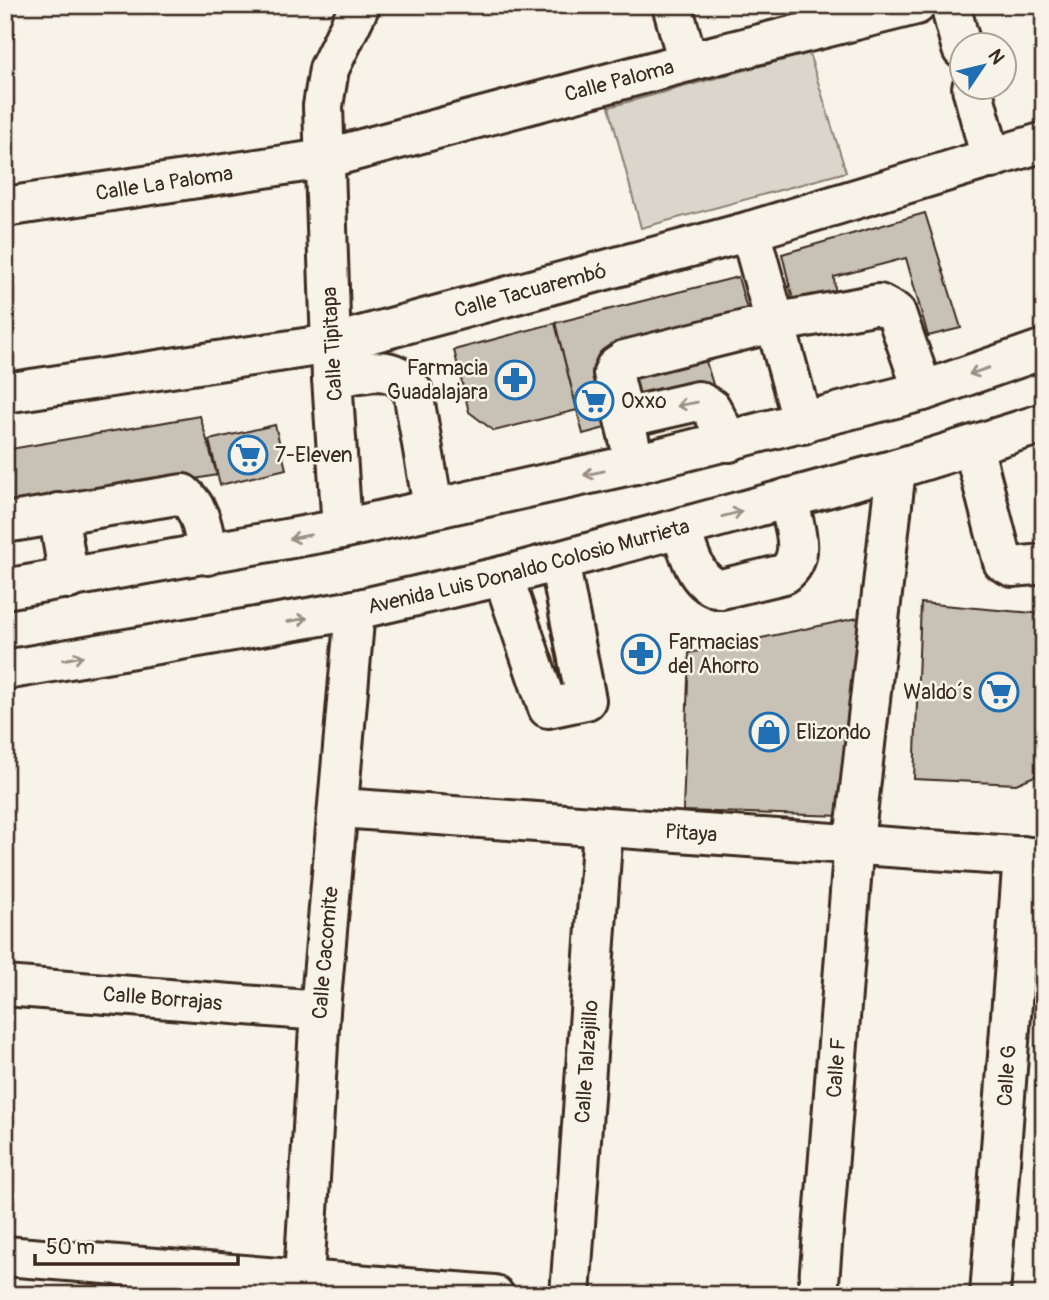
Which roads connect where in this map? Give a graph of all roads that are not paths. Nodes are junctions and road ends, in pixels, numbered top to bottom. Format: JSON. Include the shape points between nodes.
{"nodes":[{"id":1,"x":360,"y":5,"type":"edge"},
{"id":2,"x":672,"y":5,"type":"edge"},
{"id":3,"x":916,"y":5,"type":"edge"},
{"id":4,"x":950,"y":5,"type":"edge"},
{"id":5,"x":957,"y":32,"type":"edge"},
{"id":6,"x":688,"y":62,"type":"junction"},
{"id":7,"x":976,"y":102,"type":"edge"},
{"id":8,"x":1044,"y":142,"type":"edge"},
{"id":9,"x":324,"y":159,"type":"junction"},
{"id":10,"x":991,"y":159,"type":"junction"},
{"id":11,"x":5,"y":207,"type":"edge"},
{"id":12,"x":750,"y":231,"type":"junction"},
{"id":13,"x":773,"y":323,"type":"junction"},
{"id":14,"x":1044,"y":349,"type":"edge"},
{"id":15,"x":332,"y":361,"type":"junction"},
{"id":16,"x":923,"y":391,"type":"junction"},
{"id":17,"x":5,"y":393,"type":"edge"},
{"id":18,"x":624,"y":418,"type":"junction"},
{"id":19,"x":1044,"y":423,"type":"edge"},
{"id":20,"x":803,"y":424,"type":"junction"},
{"id":21,"x":729,"y":442,"type":"junction"},
{"id":22,"x":973,"y":446,"type":"junction"},
{"id":23,"x":635,"y":464,"type":"junction"},
{"id":24,"x":896,"y":469,"type":"junction"},
{"id":25,"x":788,"y":498,"type":"junction"},
{"id":26,"x":433,"y":507,"type":"junction"},
{"id":27,"x":58,"y":513,"type":"junction"},
{"id":28,"x":5,"y":523,"type":"edge"},
{"id":29,"x":680,"y":528,"type":"junction"},
{"id":30,"x":342,"y":529,"type":"junction"},
{"id":31,"x":208,"y":555,"type":"junction"},
{"id":32,"x":559,"y":561,"type":"junction"},
{"id":33,"x":1044,"y":564,"type":"edge"},
{"id":34,"x":503,"y":576,"type":"junction"},
{"id":35,"x":69,"y":579,"type":"junction"},
{"id":36,"x":5,"y":589,"type":"edge"},
{"id":37,"x":355,"y":610,"type":"junction"},
{"id":38,"x":5,"y":670,"type":"edge"},
{"id":39,"x":340,"y":808,"type":"junction"},
{"id":40,"x":603,"y":828,"type":"junction"},
{"id":41,"x":854,"y":842,"type":"junction"},
{"id":42,"x":1034,"y":857,"type":"edge"},
{"id":43,"x":5,"y":986,"type":"edge"},
{"id":44,"x":320,"y":1011,"type":"junction"},
{"id":45,"x":5,"y":1256,"type":"edge"},
{"id":46,"x":304,"y":1288,"type":"edge"},
{"id":47,"x":494,"y":1295,"type":"edge"},
{"id":48,"x":570,"y":1295,"type":"edge"},
{"id":49,"x":818,"y":1295,"type":"edge"},
{"id":50,"x":990,"y":1295,"type":"edge"}],
"edges":[{"from":1,"to":9,"type":"street","name":"Calle Tipitapa","via":[[329,69],[323,106]]},
{"from":2,"to":6,"type":"street"},
{"from":3,"to":6,"type":"street","name":"Calle Paloma"},
{"from":4,"to":5,"type":"street"},
{"from":6,"to":9,"type":"street","name":"Calle Paloma"},
{"from":7,"to":10,"type":"street"},
{"from":8,"to":10,"type":"street","name":"Calle Tacuarembó"},
{"from":9,"to":11,"type":"street","name":"Calle La Paloma"},
{"from":9,"to":15,"type":"street","name":"Calle Tipitapa"},
{"from":10,"to":12,"type":"street","name":"Calle Tacuarembó"},
{"from":12,"to":13,"type":"street"},
{"from":12,"to":15,"type":"street","name":"Calle Tacuarembó"},
{"from":13,"to":16,"type":"street","via":[[879,303],[888,306],[896,313]]},
{"from":13,"to":18,"type":"street","via":[[620,363],[613,373]]},
{"from":13,"to":20,"type":"street"},
{"from":14,"to":16,"type":"street","one_way":true},
{"from":15,"to":17,"type":"street","name":"Calle Tacuarembó"},
{"from":15,"to":26,"type":"street","via":[[393,372],[405,379],[413,393]]},
{"from":15,"to":30,"type":"street","name":"Calle Tipitapa"},
{"from":16,"to":20,"type":"street"},
{"from":21,"to":18,"type":"street","one_way":true,"via":[[711,408],[698,401]]},
{"from":18,"to":23,"type":"street"},
{"from":19,"to":22,"type":"street","name":"Avenida Luis Donaldo Colosio Murrieta"},
{"from":20,"to":21,"type":"street"},
{"from":21,"to":23,"type":"street"},
{"from":22,"to":24,"type":"street","name":"Avenida Luis Donaldo Colosio Murrieta"},
{"from":22,"to":33,"type":"street","via":[[1003,562],[1013,567]]},
{"from":23,"to":26,"type":"street","one_way":true},
{"from":24,"to":25,"type":"street","name":"Avenida Luis Donaldo Colosio Murrieta"},
{"from":24,"to":41,"type":"street","name":"Calle F"},
{"from":29,"to":25,"type":"street","name":"Avenida Luis Donaldo Colosio Murrieta","one_way":true},
{"from":25,"to":29,"type":"street","via":[[798,555],[784,574],[712,588],[699,576]]},
{"from":26,"to":30,"type":"street"},
{"from":27,"to":28,"type":"street"},
{"from":27,"to":31,"type":"street","via":[[183,494],[200,514]]},
{"from":27,"to":35,"type":"street"},
{"from":29,"to":32,"type":"street","name":"Avenida Luis Donaldo Colosio Murrieta"},
{"from":30,"to":31,"type":"street","one_way":true},
{"from":31,"to":35,"type":"street"},
{"from":32,"to":34,"type":"street","name":"Avenida Luis Donaldo Colosio Murrieta"},
{"from":32,"to":34,"type":"street","via":[[586,700],[548,708]]},
{"from":34,"to":37,"type":"street","name":"Avenida Luis Donaldo Colosio Murrieta"},
{"from":35,"to":36,"type":"street"},
{"from":38,"to":37,"type":"street","name":"Avenida Luis Donaldo Colosio Murrieta","one_way":true},
{"from":37,"to":39,"type":"street","name":"Calle Cacomite"},
{"from":39,"to":40,"type":"street","name":"Pitaya"},
{"from":39,"to":44,"type":"street","name":"Calle Cacomite"},
{"from":40,"to":41,"type":"street","name":"Pitaya"},
{"from":40,"to":48,"type":"street","name":"Calle Talzajillo"},
{"from":41,"to":42,"type":"street","name":"Pitaya"},
{"from":41,"to":49,"type":"street","name":"Calle F"},
{"from":42,"to":50,"type":"street","name":"Calle G"},
{"from":43,"to":44,"type":"street","name":"Calle Borrajas"},
{"from":44,"to":46,"type":"street","name":"Calle Cacomite"},
{"from":45,"to":46,"type":"street"},
{"from":46,"to":47,"type":"street"}]}
